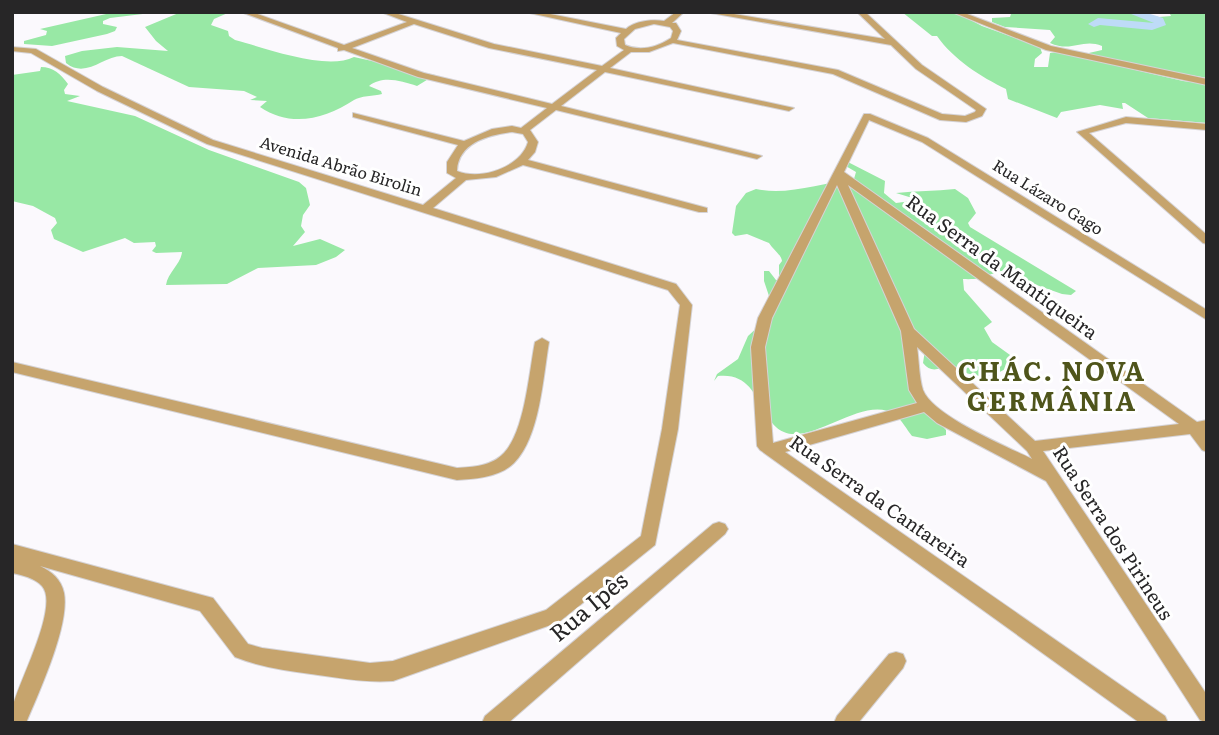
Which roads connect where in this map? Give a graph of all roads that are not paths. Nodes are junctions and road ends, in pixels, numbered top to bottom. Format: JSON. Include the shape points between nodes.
{"nodes":[{"id":1,"x":244,"y":12,"type":"edge"},
{"id":2,"x":384,"y":12,"type":"edge"},
{"id":3,"x":528,"y":12,"type":"edge"},
{"id":4,"x":681,"y":12,"type":"edge"},
{"id":5,"x":708,"y":12,"type":"edge"},
{"id":6,"x":860,"y":12,"type":"edge"},
{"id":7,"x":955,"y":12,"type":"edge"},
{"id":8,"x":413,"y":22,"type":"junction"},
{"id":9,"x":667,"y":23,"type":"junction"},
{"id":10,"x":625,"y":31,"type":"junction"},
{"id":11,"x":672,"y":41,"type":"junction"},
{"id":12,"x":892,"y":43,"type":"junction"},
{"id":13,"x":12,"y":49,"type":"edge"},
{"id":14,"x":341,"y":49,"type":"junction"},
{"id":15,"x":629,"y":50,"type":"junction"},
{"id":16,"x":604,"y":69,"type":"junction"},
{"id":17,"x":1207,"y":82,"type":"edge"},
{"id":18,"x":552,"y":108,"type":"junction"},
{"id":19,"x":789,"y":108,"type":"dead end"},
{"id":20,"x":356,"y":115,"type":"dead end"},
{"id":21,"x":867,"y":116,"type":"joint"},
{"id":22,"x":1191,"y":125,"type":"junction"},
{"id":23,"x":1207,"y":127,"type":"edge"},
{"id":24,"x":524,"y":130,"type":"junction"},
{"id":25,"x":1207,"y":136,"type":"edge"},
{"id":26,"x":465,"y":144,"type":"junction"},
{"id":27,"x":757,"y":156,"type":"dead end"},
{"id":28,"x":521,"y":161,"type":"junction"},
{"id":29,"x":838,"y":173,"type":"junction"},
{"id":30,"x":463,"y":178,"type":"junction"},
{"id":31,"x":425,"y":209,"type":"junction"},
{"id":32,"x":703,"y":209,"type":"dead end"},
{"id":33,"x":1207,"y":241,"type":"edge"},
{"id":34,"x":1207,"y":316,"type":"edge"},
{"id":35,"x":908,"y":331,"type":"junction"},
{"id":36,"x":542,"y":342,"type":"dead end"},
{"id":37,"x":12,"y":367,"type":"edge"},
{"id":38,"x":926,"y":407,"type":"junction"},
{"id":39,"x":1200,"y":427,"type":"edge"},
{"id":40,"x":1207,"y":446,"type":"edge"},
{"id":41,"x":1032,"y":447,"type":"junction"},
{"id":42,"x":770,"y":450,"type":"junction"},
{"id":43,"x":1051,"y":476,"type":"junction"},
{"id":44,"x":719,"y":529,"type":"dead end"},
{"id":45,"x":12,"y":551,"type":"edge"},
{"id":46,"x":12,"y":565,"type":"edge"},
{"id":47,"x":896,"y":661,"type":"dead end"},
{"id":48,"x":1207,"y":713,"type":"edge"},
{"id":49,"x":16,"y":723,"type":"edge"},
{"id":50,"x":492,"y":723,"type":"edge"},
{"id":51,"x":844,"y":723,"type":"edge"},
{"id":52,"x":1158,"y":723,"type":"edge"}],
"edges":[{"from":1,"to":14,"type":"street"},
{"from":2,"to":8,"type":"street"},
{"from":3,"to":10,"type":"street"},
{"from":4,"to":9,"type":"street"},
{"from":5,"to":12,"type":"street"},
{"from":6,"to":12,"type":"street"},
{"from":7,"to":17,"type":"street","via":[[1049,48]]},
{"from":8,"to":14,"type":"street"},
{"from":8,"to":16,"type":"street","via":[[492,46]]},
{"from":9,"to":10,"type":"street","via":[[646,23]]},
{"from":9,"to":11,"type":"street","via":[[677,31]]},
{"from":10,"to":15,"type":"street","via":[[620,43]]},
{"from":11,"to":12,"type":"street","via":[[835,72],[945,118],[979,114],[981,109],[919,68]]},
{"from":11,"to":15,"type":"street"},
{"from":13,"to":31,"type":"street","name":"Avenida Abrão Birolin","via":[[33,51],[210,142]]},
{"from":14,"to":18,"type":"street"},
{"from":15,"to":16,"type":"street"},
{"from":16,"to":18,"type":"street"},
{"from":16,"to":19,"type":"street"},
{"from":18,"to":24,"type":"street"},
{"from":18,"to":27,"type":"street"},
{"from":20,"to":26,"type":"street"},
{"from":21,"to":29,"type":"street","name":"Rua Serra da Cantareira"},
{"from":21,"to":34,"type":"street","name":"Rua Lázaro Gago","via":[[925,140]]},
{"from":22,"to":23,"type":"street"},
{"from":22,"to":25,"type":"street"},
{"from":22,"to":33,"type":"street","via":[[1126,120],[1083,132]]},
{"from":24,"to":26,"type":"street","via":[[496,131]]},
{"from":24,"to":28,"type":"street","via":[[531,135],[532,145]]},
{"from":26,"to":30,"type":"street","via":[[451,164],[452,173]]},
{"from":28,"to":30,"type":"street","via":[[495,173]]},
{"from":28,"to":32,"type":"street"},
{"from":29,"to":35,"type":"street"},
{"from":29,"to":39,"type":"street","name":"Rua Serra da Mantiqueira"},
{"from":29,"to":42,"type":"street","name":"Rua Serra da Cantareira","via":[[765,318],[758,347],[764,439]]},
{"from":30,"to":31,"type":"street"},
{"from":31,"to":45,"type":"street","name":"Avenida Abrão Birolin","via":[[673,287],[686,305],[649,540],[552,616],[394,671],[370,673],[242,651],[205,604]]},
{"from":35,"to":38,"type":"street","via":[[916,390]]},
{"from":35,"to":41,"type":"street","name":"Rua Serra dos Pirineus"},
{"from":36,"to":37,"type":"street","via":[[526,424],[509,458],[481,473],[457,474]]},
{"from":38,"to":42,"type":"street"},
{"from":38,"to":43,"type":"street"},
{"from":39,"to":40,"type":"street","name":"Rua Serra da Mantiqueira"},
{"from":39,"to":41,"type":"street"},
{"from":41,"to":43,"type":"street","name":"Rua Serra dos Pirineus"},
{"from":42,"to":52,"type":"street","name":"Rua Serra da Cantareira"},
{"from":43,"to":48,"type":"street","name":"Rua Serra dos Pirineus"},
{"from":44,"to":50,"type":"street","name":"Rua Ipês"},
{"from":46,"to":49,"type":"street","via":[[52,584],[57,596],[47,643]]},
{"from":47,"to":51,"type":"street"}]}
